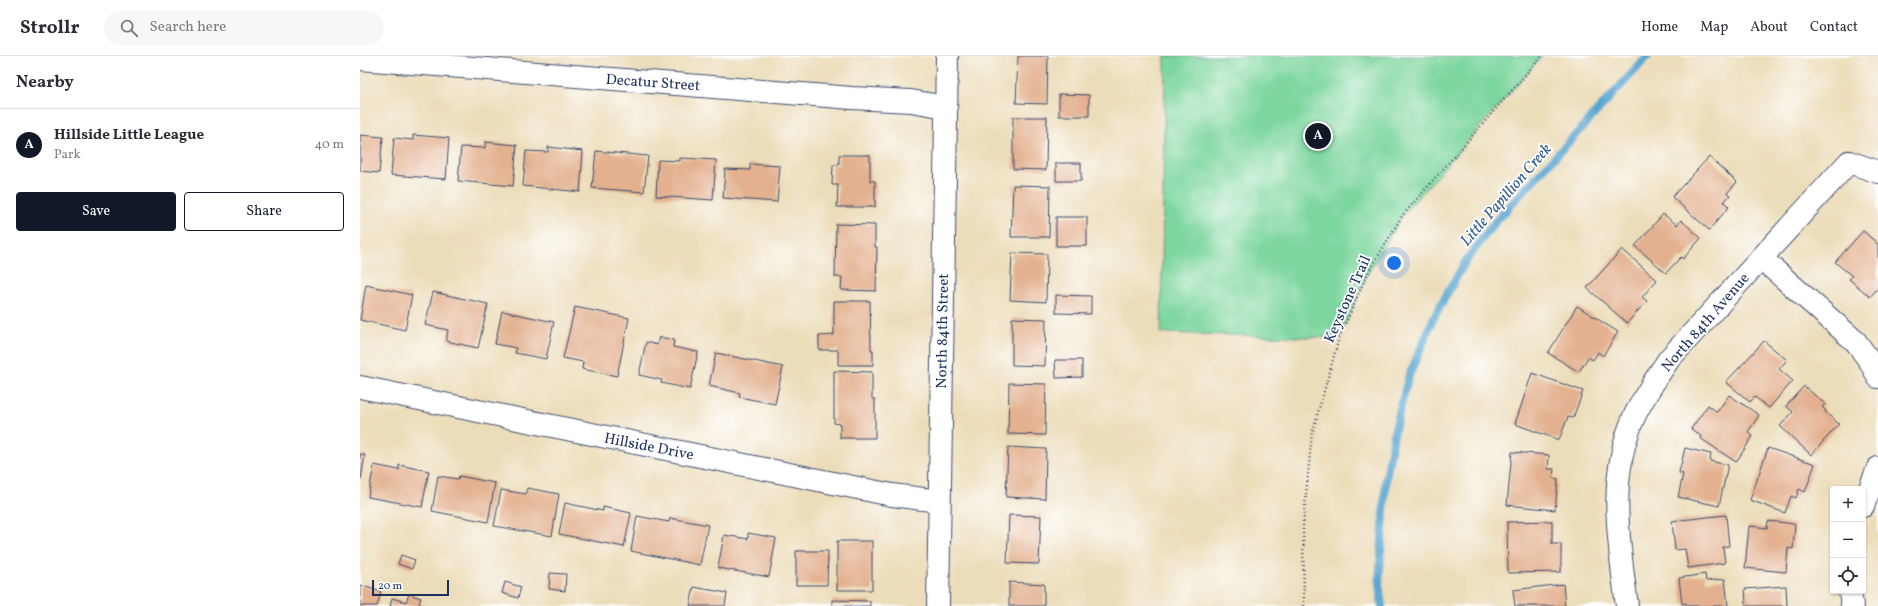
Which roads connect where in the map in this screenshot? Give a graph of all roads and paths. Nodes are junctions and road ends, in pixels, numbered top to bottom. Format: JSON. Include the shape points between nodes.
{"nodes":[{"id":1,"x":947,"y":56,"type":"edge"},
{"id":2,"x":1542,"y":56,"type":"edge"},
{"id":3,"x":360,"y":59,"type":"edge"},
{"id":4,"x":946,"y":107,"type":"junction"},
{"id":5,"x":1878,"y":172,"type":"edge"},
{"id":6,"x":1761,"y":258,"type":"junction"},
{"id":7,"x":1878,"y":377,"type":"edge"},
{"id":8,"x":360,"y":387,"type":"edge"},
{"id":9,"x":1878,"y":468,"type":"edge"},
{"id":10,"x":1866,"y":498,"type":"edge"},
{"id":11,"x":939,"y":501,"type":"junction"},
{"id":12,"x":1850,"y":594,"type":"edge"},
{"id":13,"x":938,"y":606,"type":"edge"},
{"id":14,"x":1304,"y":606,"type":"edge"},
{"id":15,"x":1627,"y":606,"type":"edge"},
{"id":16,"x":1852,"y":606,"type":"edge"}],
"edges":[{"from":1,"to":4,"type":"street","name":"North 84th Street"},
{"from":2,"to":14,"type":"path","name":"Keystone Trail","via":[[1402,216],[1367,276],[1339,338],[1312,434],[1303,525]]},
{"from":3,"to":4,"type":"street","name":"Decatur Street","via":[[910,101]]},
{"from":4,"to":11,"type":"street","name":"North 84th Street"},
{"from":5,"to":6,"type":"street","name":"North 84th Avenue","via":[[1849,162]]},
{"from":6,"to":7,"type":"street","via":[[1856,342]]},
{"from":6,"to":15,"type":"street","name":"North 84th Avenue","via":[[1669,359],[1634,417],[1618,472],[1616,501]]},
{"from":8,"to":11,"type":"street","name":"Hillside Drive","via":[[892,495]]},
{"from":9,"to":10,"type":"street"},
{"from":11,"to":13,"type":"street","name":"North 84th Street"},
{"from":12,"to":16,"type":"street"}]}
